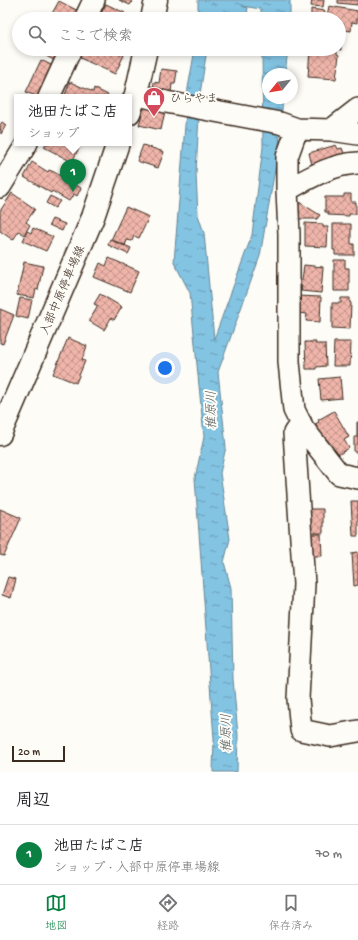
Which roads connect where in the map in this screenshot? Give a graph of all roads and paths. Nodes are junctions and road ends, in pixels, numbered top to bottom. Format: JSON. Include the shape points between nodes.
{"nodes":[{"id":1,"x":94,"y":0,"type":"edge"},
{"id":2,"x":156,"y":0,"type":"edge"},
{"id":3,"x":88,"y":12,"type":"edge"},
{"id":4,"x":153,"y":12,"type":"edge"},
{"id":5,"x":68,"y":56,"type":"edge"},
{"id":6,"x":144,"y":56,"type":"edge"},
{"id":7,"x":50,"y":94,"type":"edge"},
{"id":8,"x":132,"y":104,"type":"edge"},
{"id":9,"x":358,"y":109,"type":"edge"},
{"id":10,"x":289,"y":126,"type":"junction"},
{"id":11,"x":331,"y":130,"type":"junction"},
{"id":12,"x":358,"y":134,"type":"edge"},
{"id":13,"x":25,"y":146,"type":"edge"},
{"id":14,"x":117,"y":146,"type":"edge"},
{"id":15,"x":358,"y":163,"type":"edge"},
{"id":16,"x":0,"y":187,"type":"edge"},
{"id":17,"x":287,"y":190,"type":"junction"},
{"id":18,"x":301,"y":423,"type":"junction"},
{"id":19,"x":0,"y":434,"type":"edge"},
{"id":20,"x":358,"y":478,"type":"edge"},
{"id":21,"x":358,"y":731,"type":"edge"}],
"edges":[{"from":1,"to":3,"type":"street"},
{"from":2,"to":4,"type":"main road"},
{"from":5,"to":7,"type":"street"},
{"from":6,"to":8,"type":"main road"},
{"from":8,"to":10,"type":"street","via":[[166,102]]},
{"from":9,"to":11,"type":"street"},
{"from":10,"to":11,"type":"street"},
{"from":10,"to":17,"type":"street"},
{"from":11,"to":12,"type":"street"},
{"from":13,"to":16,"type":"street"},
{"from":14,"to":19,"type":"main road","name":"入部中原停車場線","via":[[93,217]]},
{"from":15,"to":17,"type":"street","via":[[318,173]]},
{"from":17,"to":18,"type":"street","via":[[289,362],[294,410]]},
{"from":18,"to":20,"type":"street","via":[[339,474]]},
{"from":18,"to":21,"type":"street","via":[[294,433],[304,584],[298,699],[301,730],[330,736]]}]}
